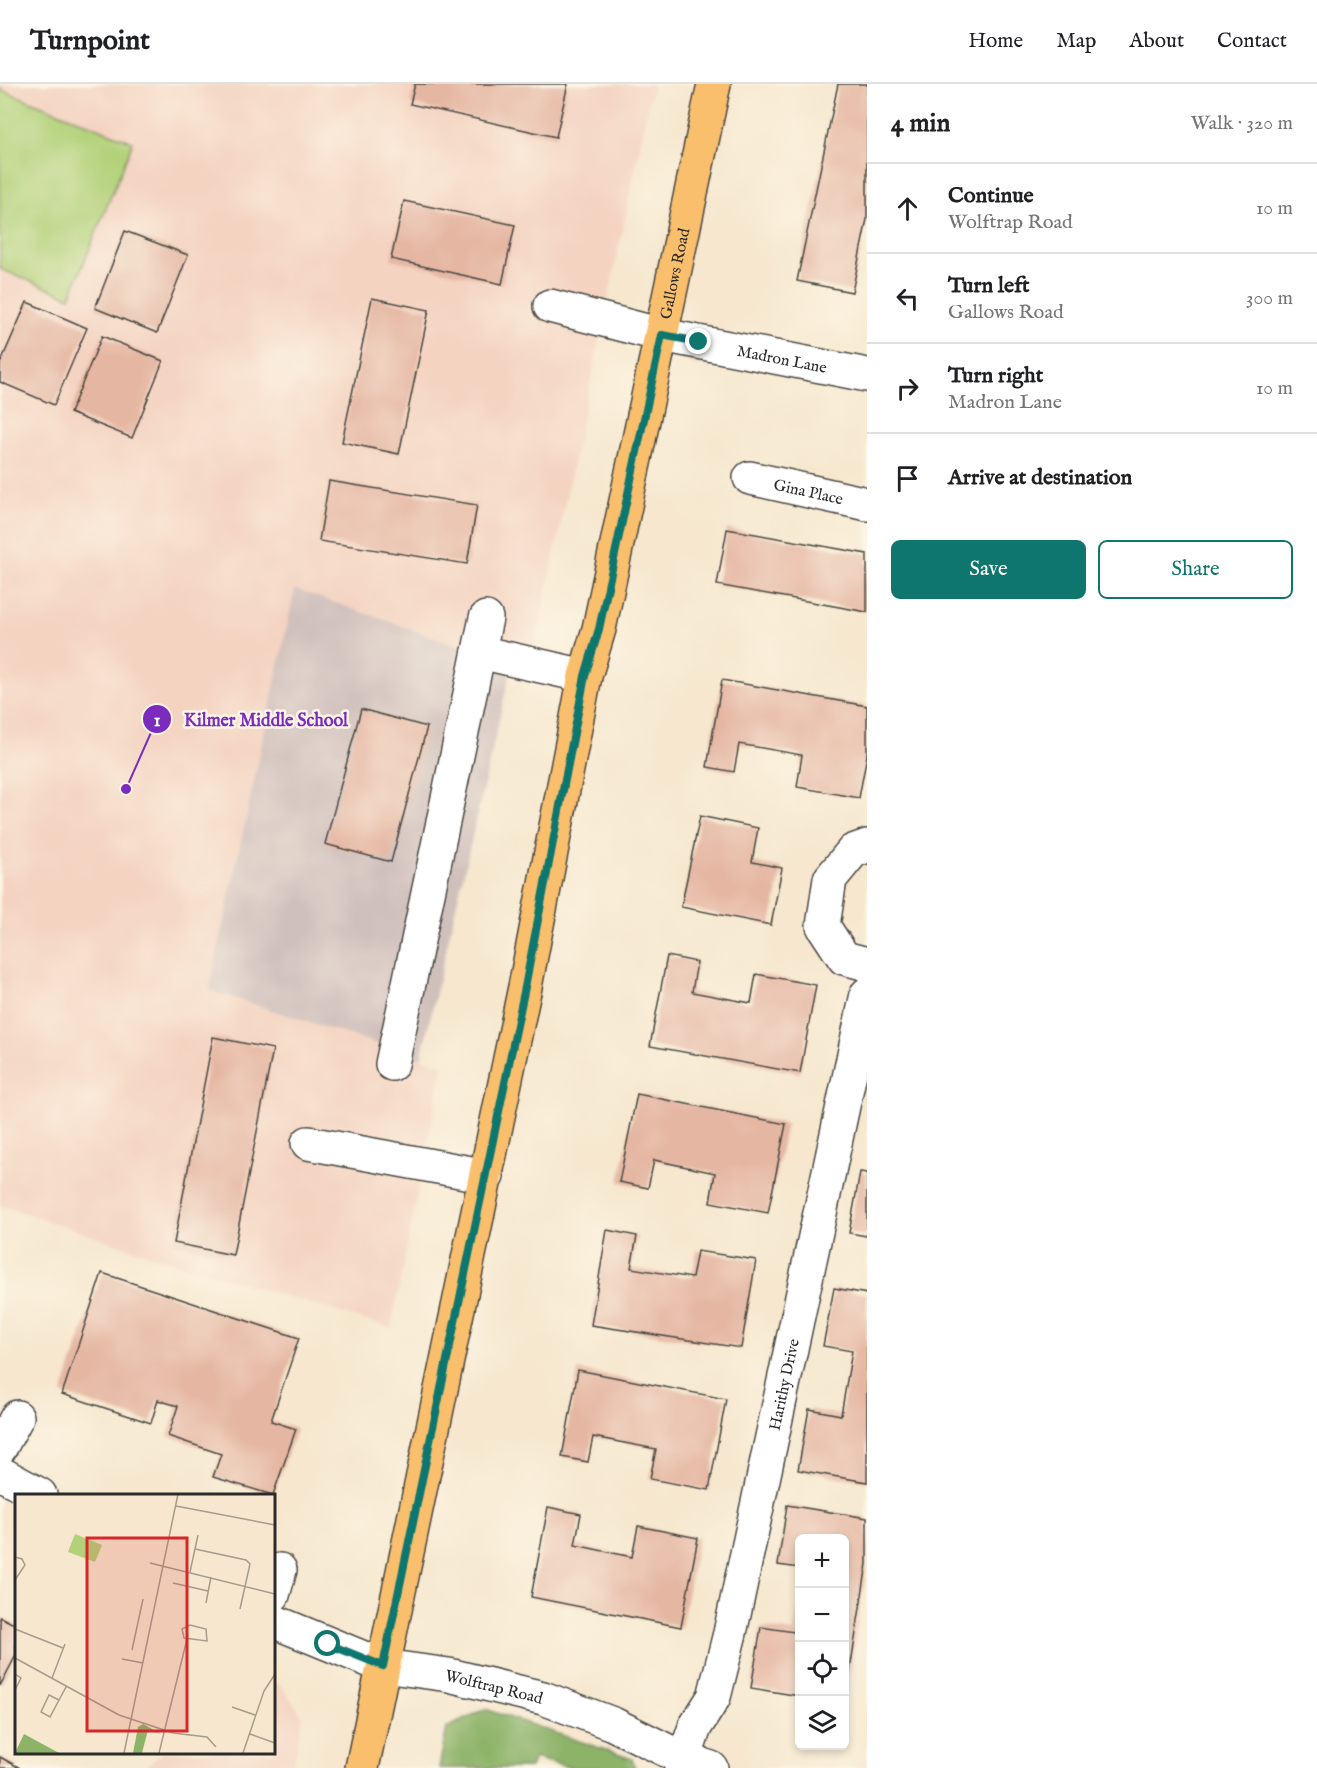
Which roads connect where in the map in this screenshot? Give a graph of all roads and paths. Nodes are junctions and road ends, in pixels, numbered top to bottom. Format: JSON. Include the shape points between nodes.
{"nodes":[{"id":1,"x":714,"y":84,"type":"edge"},
{"id":2,"x":550,"y":306,"type":"dead end"},
{"id":3,"x":662,"y":335,"type":"junction"},
{"id":4,"x":867,"y":375,"type":"edge"},
{"id":5,"x":750,"y":478,"type":"dead end"},
{"id":6,"x":867,"y":504,"type":"edge"},
{"id":7,"x":486,"y":618,"type":"dead end"},
{"id":8,"x":480,"y":652,"type":"junction"},
{"id":9,"x":585,"y":676,"type":"junction"},
{"id":10,"x":867,"y":846,"type":"edge"},
{"id":11,"x":867,"y":964,"type":"edge"},
{"id":12,"x":867,"y":994,"type":"edge"},
{"id":13,"x":392,"y":1064,"type":"dead end"},
{"id":14,"x":308,"y":1143,"type":"dead end"},
{"id":15,"x":487,"y":1176,"type":"junction"},
{"id":16,"x":16,"y":1417,"type":"dead end"},
{"id":17,"x":0,"y":1448,"type":"edge"},
{"id":18,"x":0,"y":1473,"type":"edge"},
{"id":19,"x":38,"y":1494,"type":"edge"},
{"id":20,"x":274,"y":1621,"type":"edge"},
{"id":21,"x":383,"y":1666,"type":"junction"},
{"id":22,"x":692,"y":1765,"type":"edge"},
{"id":23,"x":362,"y":1768,"type":"edge"}],
"edges":[{"from":1,"to":3,"type":"main road","name":"Gallows Road"},
{"from":2,"to":3,"type":"street","name":"Madron Lane"},
{"from":3,"to":4,"type":"street","name":"Madron Lane"},
{"from":3,"to":9,"type":"main road","name":"Gallows Road","via":[[599,629]]},
{"from":5,"to":6,"type":"street","name":"Gina Place"},
{"from":7,"to":8,"type":"street"},
{"from":8,"to":9,"type":"street"},
{"from":8,"to":13,"type":"street"},
{"from":9,"to":15,"type":"main road","name":"Gallows Road"},
{"from":10,"to":11,"type":"street","via":[[853,851],[830,879],[823,926],[844,958]]},
{"from":12,"to":22,"type":"street","name":"Harithy Drive","via":[[730,1633],[714,1697],[695,1727]]},
{"from":14,"to":15,"type":"street"},
{"from":15,"to":21,"type":"main road","name":"Gallows Road"},
{"from":16,"to":17,"type":"street"},
{"from":18,"to":19,"type":"street"},
{"from":20,"to":21,"type":"street","name":"Wolftrap Road"},
{"from":21,"to":22,"type":"street","name":"Wolftrap Road","via":[[438,1673],[543,1698],[613,1724]]},
{"from":21,"to":23,"type":"main road","name":"Gallows Road"}]}
